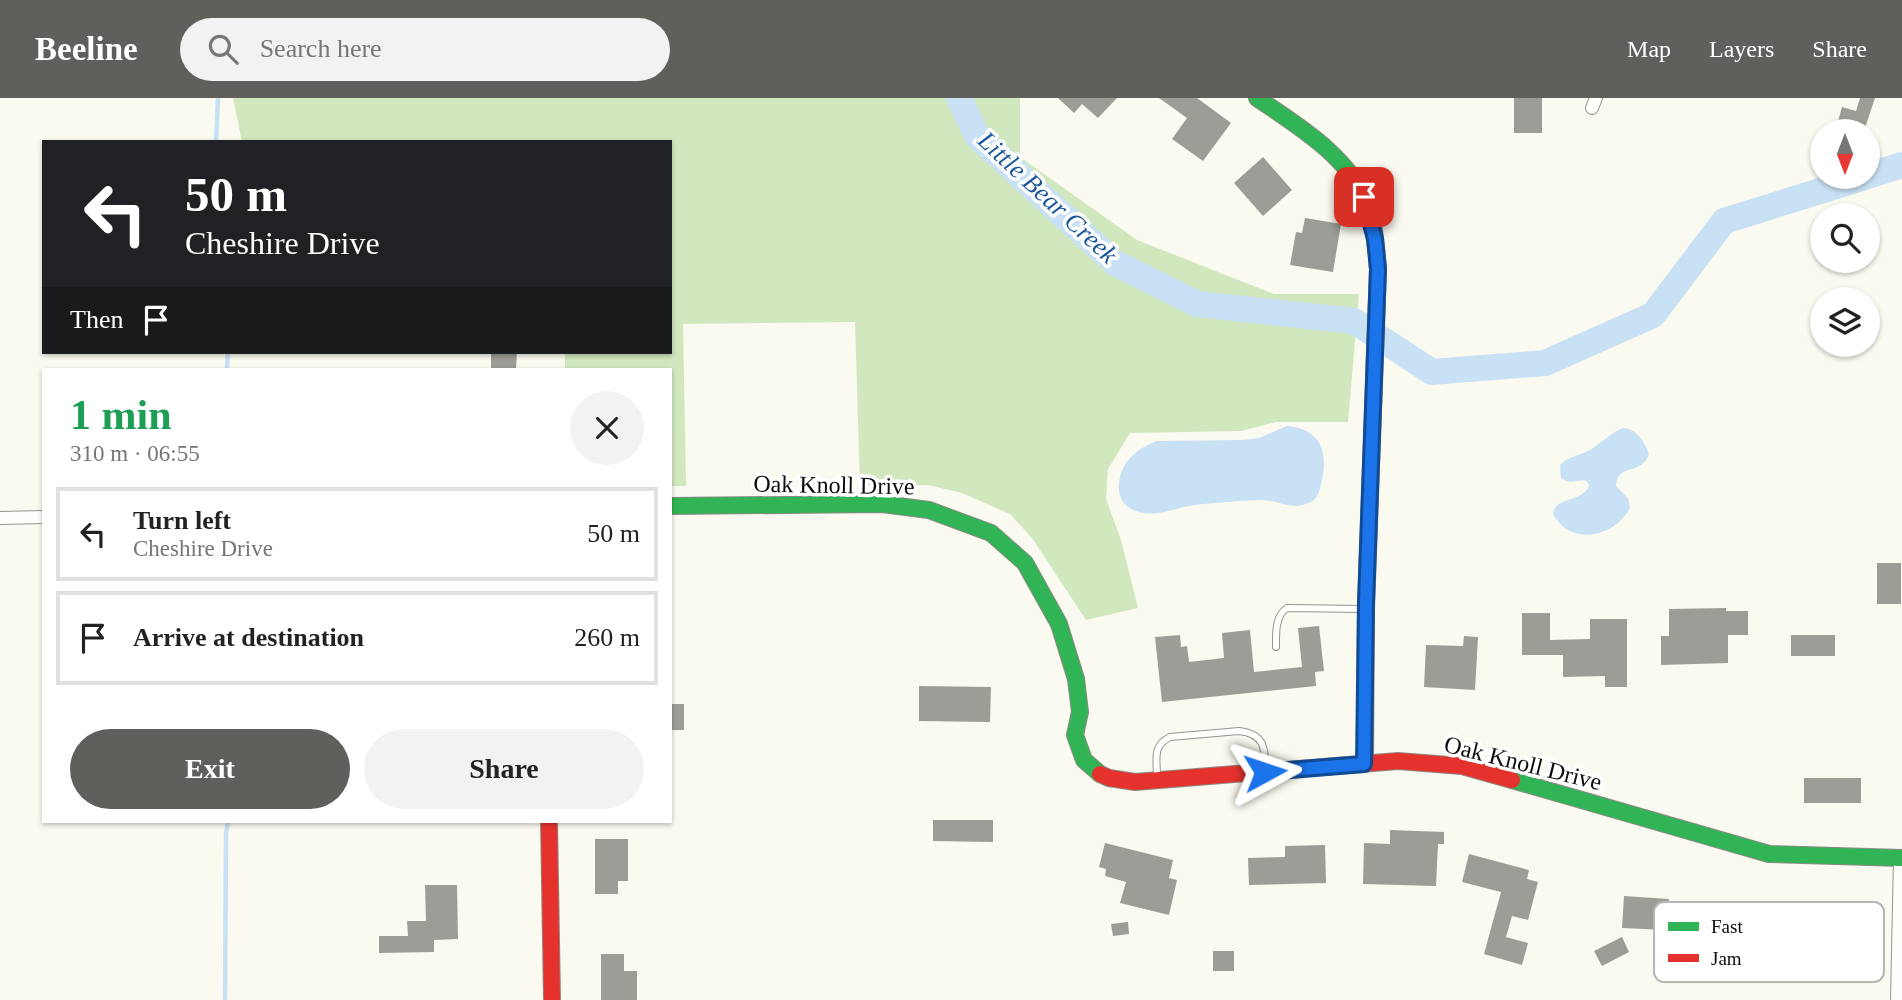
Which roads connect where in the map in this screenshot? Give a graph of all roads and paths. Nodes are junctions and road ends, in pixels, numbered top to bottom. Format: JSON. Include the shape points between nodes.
{"nodes":[{"id":1,"x":1257,"y":98,"type":"edge"},
{"id":2,"x":672,"y":506,"type":"edge"},
{"id":3,"x":0,"y":517,"type":"edge"},
{"id":4,"x":42,"y":517,"type":"edge"},
{"id":5,"x":1366,"y":609,"type":"junction"},
{"id":6,"x":1276,"y":646,"type":"dead end"},
{"id":7,"x":1364,"y":764,"type":"junction"},
{"id":8,"x":1265,"y":772,"type":"junction"},
{"id":9,"x":1157,"y":780,"type":"junction"},
{"id":10,"x":549,"y":823,"type":"edge"},
{"id":11,"x":1901,"y":858,"type":"edge"},
{"id":12,"x":552,"y":1000,"type":"edge"},
{"id":13,"x":1897,"y":1000,"type":"edge"}],
"edges":[{"from":1,"to":5,"type":"street","via":[[1342,165],[1364,197],[1375,239],[1378,269]]},
{"from":2,"to":9,"type":"street","name":"Oak Knoll Drive","via":[[882,504],[929,510],[990,533],[1025,563],[1059,624],[1076,679],[1080,712],[1075,735],[1084,760],[1110,778]]},
{"from":3,"to":4,"type":"street"},
{"from":5,"to":6,"type":"lane","via":[[1287,608],[1277,626]]},
{"from":5,"to":7,"type":"street"},
{"from":7,"to":8,"type":"street","name":"Oak Knoll Drive"},
{"from":7,"to":11,"type":"street","name":"Oak Knoll Drive","via":[[1398,761],[1462,766],[1769,854]]},
{"from":8,"to":9,"type":"street","name":"Oak Knoll Drive"},
{"from":8,"to":9,"type":"lane","via":[[1265,750],[1250,732],[1212,733],[1161,741]]},
{"from":10,"to":12,"type":"street"},
{"from":11,"to":13,"type":"street"}]}
